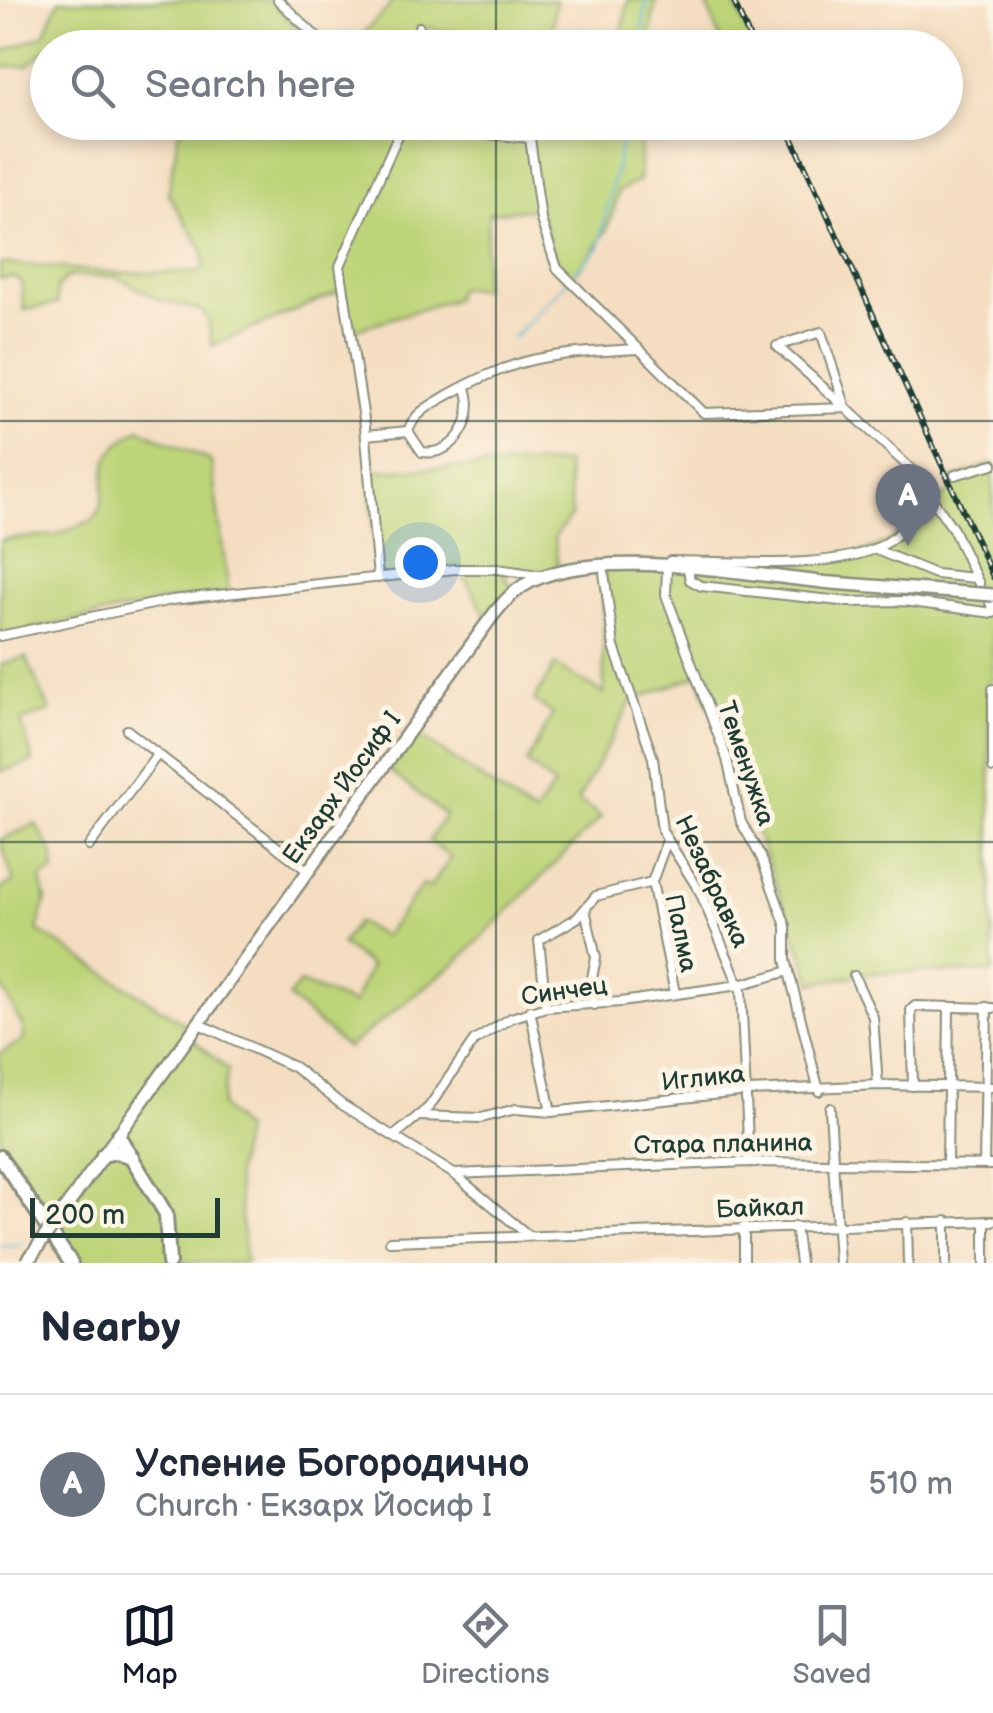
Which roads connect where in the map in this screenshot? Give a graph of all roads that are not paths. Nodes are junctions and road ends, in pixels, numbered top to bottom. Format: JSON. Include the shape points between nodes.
{"nodes":[{"id":1,"x":278,"y":0,"type":"edge"},
{"id":2,"x":419,"y":27,"type":"dead end"},
{"id":3,"x":309,"y":30,"type":"edge"},
{"id":4,"x":419,"y":30,"type":"edge"},
{"id":5,"x":398,"y":140,"type":"edge"},
{"id":6,"x":532,"y":140,"type":"edge"},
{"id":7,"x":637,"y":350,"type":"junction"},
{"id":8,"x":464,"y":386,"type":"junction"},
{"id":9,"x":846,"y":408,"type":"junction"},
{"id":10,"x":408,"y":431,"type":"junction"},
{"id":11,"x":366,"y":435,"type":"junction"},
{"id":12,"x":993,"y":464,"type":"edge"},
{"id":13,"x":954,"y":475,"type":"dead end"},
{"id":14,"x":932,"y":502,"type":"junction"},
{"id":15,"x":874,"y":549,"type":"junction"},
{"id":16,"x":768,"y":562,"type":"junction"},
{"id":17,"x":603,"y":563,"type":"junction"},
{"id":18,"x":620,"y":563,"type":"junction"},
{"id":19,"x":670,"y":568,"type":"junction"},
{"id":20,"x":498,"y":569,"type":"junction"},
{"id":21,"x":688,"y":570,"type":"junction"},
{"id":22,"x":544,"y":576,"type":"junction"},
{"id":23,"x":770,"y":577,"type":"junction"},
{"id":24,"x":378,"y":578,"type":"junction"},
{"id":25,"x":515,"y":592,"type":"junction"},
{"id":26,"x":992,"y":605,"type":"edge"},
{"id":27,"x":0,"y":636,"type":"edge"},
{"id":28,"x":993,"y":690,"type":"edge"},
{"id":29,"x":126,"y":730,"type":"dead end"},
{"id":30,"x":158,"y":754,"type":"junction"},
{"id":31,"x":993,"y":768,"type":"edge"},
{"id":32,"x":667,"y":840,"type":"junction"},
{"id":33,"x":89,"y":846,"type":"dead end"},
{"id":34,"x":308,"y":870,"type":"junction"},
{"id":35,"x":652,"y":882,"type":"junction"},
{"id":36,"x":585,"y":909,"type":"junction"},
{"id":37,"x":789,"y":971,"type":"junction"},
{"id":38,"x":854,"y":976,"type":"dead end"},
{"id":39,"x":739,"y":984,"type":"junction"},
{"id":40,"x":674,"y":992,"type":"junction"},
{"id":41,"x":594,"y":1005,"type":"junction"},
{"id":42,"x":546,"y":1007,"type":"junction"},
{"id":43,"x":949,"y":1007,"type":"junction"},
{"id":44,"x":990,"y":1007,"type":"edge"},
{"id":45,"x":530,"y":1010,"type":"junction"},
{"id":46,"x":198,"y":1023,"type":"junction"},
{"id":47,"x":878,"y":1085,"type":"junction"},
{"id":48,"x":912,"y":1086,"type":"junction"},
{"id":49,"x":950,"y":1087,"type":"junction"},
{"id":50,"x":990,"y":1087,"type":"edge"},
{"id":51,"x":750,"y":1091,"type":"junction"},
{"id":52,"x":819,"y":1091,"type":"junction"},
{"id":53,"x":830,"y":1108,"type":"dead end"},
{"id":54,"x":550,"y":1112,"type":"junction"},
{"id":55,"x":418,"y":1116,"type":"junction"},
{"id":56,"x":118,"y":1134,"type":"junction"},
{"id":57,"x":394,"y":1136,"type":"junction"},
{"id":58,"x":103,"y":1154,"type":"junction"},
{"id":59,"x":132,"y":1157,"type":"junction"},
{"id":60,"x":833,"y":1161,"type":"junction"},
{"id":61,"x":1,"y":1162,"type":"edge"},
{"id":62,"x":749,"y":1162,"type":"junction"},
{"id":63,"x":946,"y":1164,"type":"junction"},
{"id":64,"x":988,"y":1165,"type":"edge"},
{"id":65,"x":454,"y":1174,"type":"junction"},
{"id":66,"x":946,"y":1221,"type":"junction"},
{"id":67,"x":989,"y":1221,"type":"edge"},
{"id":68,"x":907,"y":1222,"type":"junction"},
{"id":69,"x":836,"y":1224,"type":"junction"},
{"id":70,"x":744,"y":1226,"type":"junction"},
{"id":71,"x":795,"y":1226,"type":"junction"},
{"id":72,"x":528,"y":1235,"type":"junction"},
{"id":73,"x":390,"y":1241,"type":"dead end"},
{"id":74,"x":26,"y":1262,"type":"edge"},
{"id":75,"x":62,"y":1263,"type":"edge"},
{"id":76,"x":74,"y":1263,"type":"edge"},
{"id":77,"x":167,"y":1263,"type":"edge"},
{"id":78,"x":744,"y":1263,"type":"edge"},
{"id":79,"x":800,"y":1263,"type":"edge"},
{"id":80,"x":839,"y":1263,"type":"edge"},
{"id":81,"x":908,"y":1263,"type":"edge"},
{"id":82,"x":946,"y":1263,"type":"edge"},
{"id":83,"x":985,"y":1263,"type":"edge"}],
"edges":[{"from":1,"to":3,"type":"street"},
{"from":2,"to":4,"type":"street"},
{"from":5,"to":11,"type":"street","via":[[340,266]]},
{"from":6,"to":7,"type":"street","via":[[540,220],[553,259]]},
{"from":7,"to":8,"type":"street","via":[[527,359]]},
{"from":7,"to":9,"type":"street","via":[[704,413]]},
{"from":8,"to":10,"type":"street","via":[[417,414]]},
{"from":8,"to":10,"type":"street","via":[[467,414],[452,445],[422,452]]},
{"from":9,"to":9,"type":"street","via":[[821,332],[776,346],[790,358]]},
{"from":9,"to":14,"type":"street","via":[[914,471]]},
{"from":10,"to":11,"type":"street"},
{"from":11,"to":24,"type":"street"},
{"from":12,"to":13,"type":"street"},
{"from":14,"to":15,"type":"street","name":"Екзарх Йосиф I"},
{"from":14,"to":15,"type":"street","via":[[977,581],[935,574]]},
{"from":15,"to":16,"type":"street","name":"Екзарх Йосиф I"},
{"from":16,"to":18,"type":"street","name":"Екзарх Йосиф I"},
{"from":16,"to":23,"type":"street"},
{"from":17,"to":18,"type":"main road","name":"Екзарх Йосиф I"},
{"from":17,"to":22,"type":"main road","name":"Екзарх Йосиф I"},
{"from":17,"to":32,"type":"street","name":"Незабравка","via":[[614,648],[653,758]]},
{"from":18,"to":19,"type":"main road","name":"Екзарх Йосиф I"},
{"from":19,"to":21,"type":"main road","name":"Екзарх Йосиф I"},
{"from":19,"to":37,"type":"street","name":"Теменужка","via":[[666,594],[727,760],[741,822],[762,857],[786,926]]},
{"from":20,"to":22,"type":"street"},
{"from":20,"to":24,"type":"street"},
{"from":20,"to":25,"type":"street"},
{"from":21,"to":23,"type":"main road","name":"Екзарх Йосиф I"},
{"from":21,"to":26,"type":"street","via":[[701,586],[850,602]]},
{"from":22,"to":25,"type":"main road","name":"Екзарх Йосиф I"},
{"from":23,"to":26,"type":"main road","name":"Екзарх Йосиф I","bridge":true},
{"from":24,"to":27,"type":"street","via":[[138,606]]},
{"from":25,"to":34,"type":"main road","name":"Екзарх Йосиф I"},
{"from":28,"to":31,"type":"street"},
{"from":29,"to":30,"type":"street"},
{"from":30,"to":33,"type":"street"},
{"from":30,"to":34,"type":"street"},
{"from":32,"to":35,"type":"street"},
{"from":32,"to":39,"type":"street","name":"Незабравка","via":[[700,892]]},
{"from":34,"to":46,"type":"main road","name":"Екзарх Йосиф I"},
{"from":35,"to":36,"type":"street","via":[[596,896]]},
{"from":35,"to":40,"type":"street","name":"Палма"},
{"from":36,"to":41,"type":"street","via":[[596,958]]},
{"from":36,"to":42,"type":"street","via":[[538,940]]},
{"from":37,"to":39,"type":"street","name":"Синчец"},
{"from":37,"to":52,"type":"street","name":"Теменужка"},
{"from":38,"to":47,"type":"street","via":[[873,1017]]},
{"from":39,"to":40,"type":"street","name":"Синчец"},
{"from":39,"to":51,"type":"street","name":"Незабравка"},
{"from":40,"to":41,"type":"street","name":"Синчец"},
{"from":41,"to":42,"type":"street","name":"Синчец"},
{"from":42,"to":45,"type":"street","name":"Синчец"},
{"from":43,"to":44,"type":"street"},
{"from":43,"to":48,"type":"street","via":[[910,1010]]},
{"from":43,"to":49,"type":"street"},
{"from":44,"to":50,"type":"street"},
{"from":45,"to":54,"type":"street"},
{"from":45,"to":55,"type":"street","name":"Синчец","via":[[474,1041]]},
{"from":46,"to":56,"type":"main road","name":"Екзарх Йосиф I"},
{"from":46,"to":57,"type":"street","via":[[294,1067]]},
{"from":47,"to":48,"type":"street","name":"Иглика"},
{"from":47,"to":52,"type":"street","name":"Иглика"},
{"from":48,"to":49,"type":"street","name":"Иглика"},
{"from":49,"to":50,"type":"street","name":"Иглика"},
{"from":49,"to":63,"type":"street"},
{"from":50,"to":64,"type":"street"},
{"from":51,"to":52,"type":"street","name":"Иглика"},
{"from":51,"to":54,"type":"street","name":"Иглика"},
{"from":51,"to":62,"type":"street","name":"Незабравка"},
{"from":53,"to":60,"type":"street"},
{"from":54,"to":55,"type":"street","name":"Иглика"},
{"from":55,"to":57,"type":"street","name":"Синчец"},
{"from":56,"to":58,"type":"main road","name":"Екзарх Йосиф I"},
{"from":56,"to":59,"type":"main road"},
{"from":57,"to":65,"type":"street"},
{"from":58,"to":59,"type":"main road"},
{"from":58,"to":74,"type":"main road","name":"Екзарх Йосиф I","bridge":true},
{"from":59,"to":77,"type":"main road","via":[[159,1200],[171,1242]]},
{"from":60,"to":62,"type":"street","name":"Стара планина"},
{"from":60,"to":63,"type":"street","name":"Стара планина"},
{"from":60,"to":69,"type":"street"},
{"from":61,"to":75,"type":"main road"},
{"from":61,"to":76,"type":"main road","via":[[17,1175]]},
{"from":62,"to":65,"type":"street","name":"Стара планина"},
{"from":63,"to":64,"type":"street","name":"Стара планина"},
{"from":65,"to":72,"type":"street"},
{"from":66,"to":67,"type":"street","name":"Байкал"},
{"from":66,"to":68,"type":"street","name":"Байкал"},
{"from":66,"to":82,"type":"street"},
{"from":67,"to":83,"type":"street"},
{"from":68,"to":69,"type":"street","name":"Байкал"},
{"from":68,"to":81,"type":"street"},
{"from":69,"to":71,"type":"street","name":"Байкал"},
{"from":69,"to":80,"type":"street"},
{"from":70,"to":71,"type":"street","name":"Байкал"},
{"from":70,"to":72,"type":"street","name":"Байкал"},
{"from":70,"to":78,"type":"street"},
{"from":71,"to":79,"type":"street"},
{"from":72,"to":73,"type":"street","name":"Байкал"}]}
